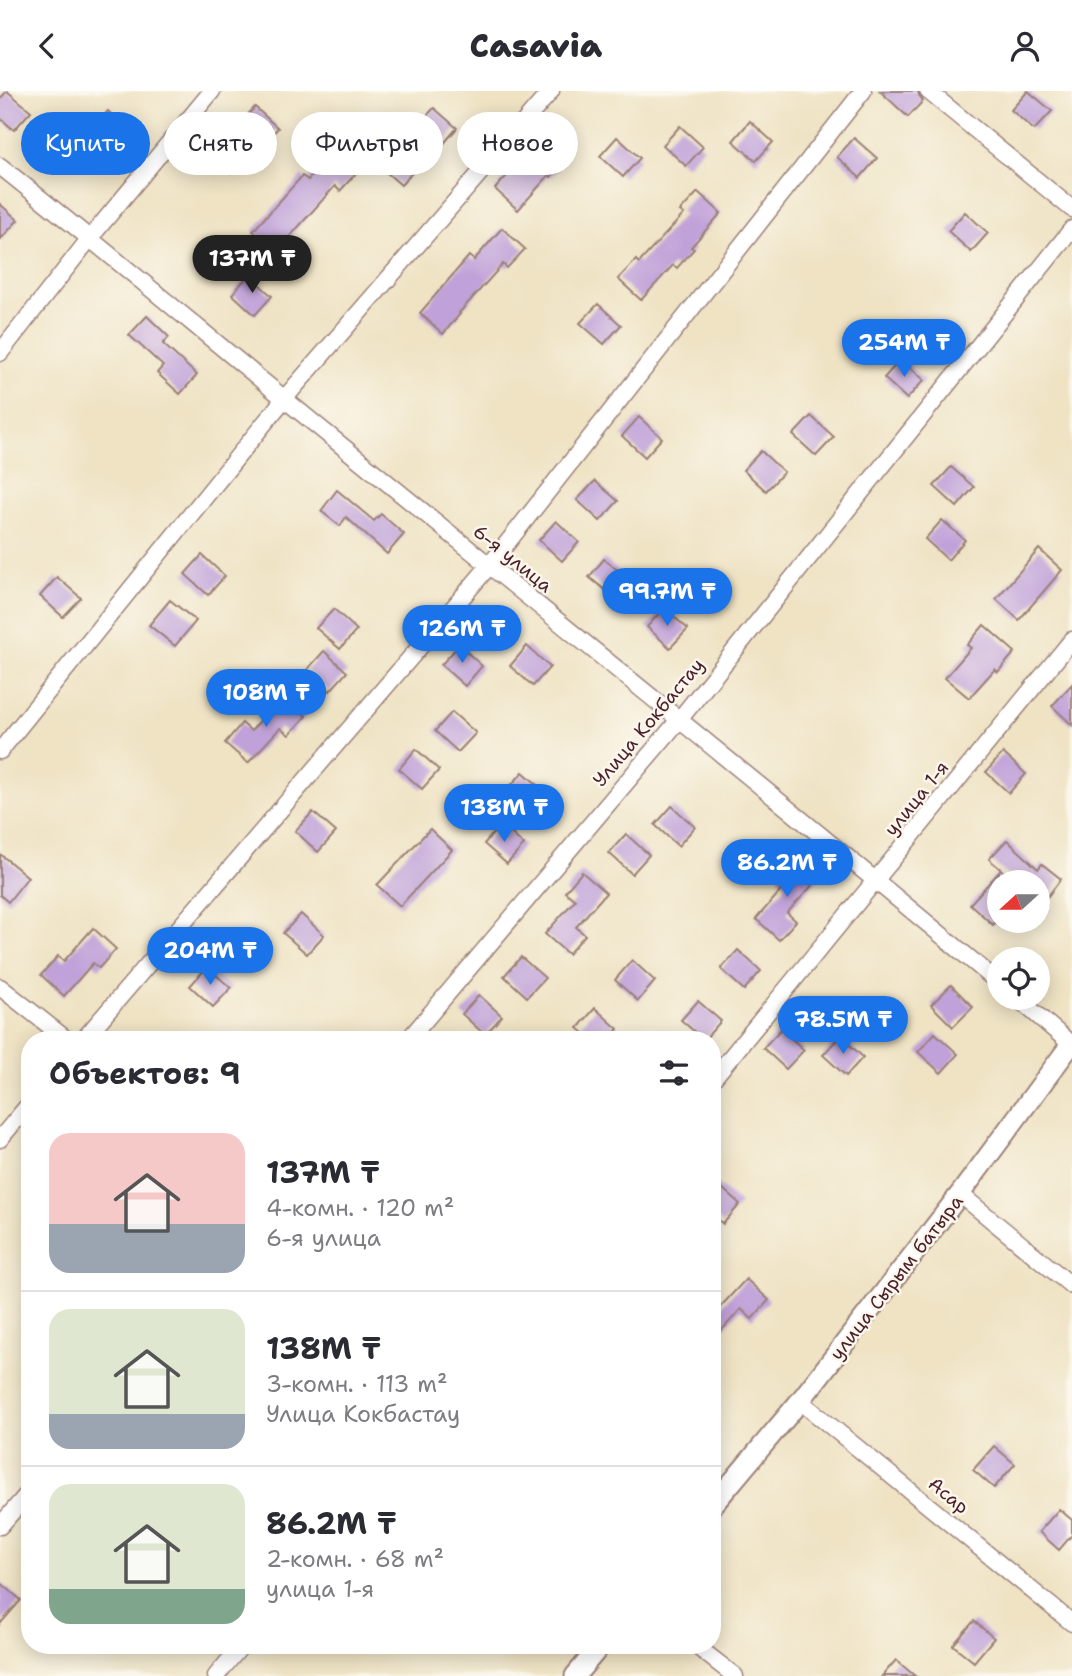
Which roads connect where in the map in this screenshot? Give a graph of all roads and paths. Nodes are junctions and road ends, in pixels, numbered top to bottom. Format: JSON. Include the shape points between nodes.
{"nodes":[{"id":1,"x":212,"y":91,"type":"edge"},
{"id":2,"x":551,"y":91,"type":"edge"},
{"id":3,"x":863,"y":91,"type":"edge"},
{"id":4,"x":928,"y":91,"type":"edge"},
{"id":5,"x":0,"y":166,"type":"edge"},
{"id":6,"x":1072,"y":209,"type":"edge"},
{"id":7,"x":1072,"y":229,"type":"edge"},
{"id":8,"x":90,"y":238,"type":"junction"},
{"id":9,"x":0,"y":353,"type":"edge"},
{"id":10,"x":285,"y":399,"type":"junction"},
{"id":11,"x":489,"y":566,"type":"junction"},
{"id":12,"x":1072,"y":640,"type":"edge"},
{"id":13,"x":678,"y":720,"type":"junction"},
{"id":14,"x":0,"y":751,"type":"edge"},
{"id":15,"x":876,"y":880,"type":"junction"},
{"id":16,"x":987,"y":973,"type":"edge"},
{"id":17,"x":0,"y":987,"type":"edge"},
{"id":18,"x":1032,"y":1010,"type":"edge"},
{"id":19,"x":56,"y":1031,"type":"edge"},
{"id":20,"x":91,"y":1031,"type":"edge"},
{"id":21,"x":416,"y":1031,"type":"edge"},
{"id":22,"x":1072,"y":1043,"type":"edge"},
{"id":23,"x":721,"y":1069,"type":"edge"},
{"id":24,"x":21,"y":1114,"type":"edge"},
{"id":25,"x":0,"y":1139,"type":"edge"},
{"id":26,"x":960,"y":1194,"type":"junction"},
{"id":27,"x":1072,"y":1286,"type":"edge"},
{"id":28,"x":800,"y":1401,"type":"junction"},
{"id":29,"x":721,"y":1495,"type":"edge"},
{"id":30,"x":21,"y":1502,"type":"edge"},
{"id":31,"x":0,"y":1527,"type":"edge"},
{"id":32,"x":1072,"y":1623,"type":"edge"},
{"id":33,"x":234,"y":1654,"type":"edge"},
{"id":34,"x":593,"y":1654,"type":"edge"},
{"id":35,"x":706,"y":1654,"type":"edge"},
{"id":36,"x":216,"y":1676,"type":"edge"},
{"id":37,"x":575,"y":1676,"type":"edge"},
{"id":38,"x":734,"y":1676,"type":"edge"}],
"edges":[{"from":1,"to":8,"type":"street"},
{"from":2,"to":10,"type":"street"},
{"from":3,"to":11,"type":"street"},
{"from":4,"to":6,"type":"street"},
{"from":5,"to":8,"type":"street","name":"6-я улица"},
{"from":7,"to":13,"type":"street","name":"Улица Кокбастау"},
{"from":8,"to":9,"type":"street"},
{"from":8,"to":10,"type":"street","name":"6-я улица"},
{"from":10,"to":11,"type":"street","name":"6-я улица"},
{"from":10,"to":14,"type":"street"},
{"from":11,"to":13,"type":"street","name":"6-я улица"},
{"from":11,"to":20,"type":"street"},
{"from":12,"to":15,"type":"street","name":"улица 1-я"},
{"from":13,"to":15,"type":"street","name":"6-я улица"},
{"from":13,"to":21,"type":"street","name":"Улица Кокбастау"},
{"from":15,"to":16,"type":"street","name":"6-я улица"},
{"from":15,"to":23,"type":"street","name":"улица 1-я"},
{"from":17,"to":19,"type":"street"},
{"from":18,"to":22,"type":"street"},
{"from":22,"to":26,"type":"street","name":"улица Сырым батыра"},
{"from":24,"to":25,"type":"street"},
{"from":26,"to":27,"type":"street"},
{"from":26,"to":28,"type":"street","name":"улица Сырым батыра"},
{"from":28,"to":29,"type":"street","name":"улица Сырым батыра"},
{"from":28,"to":32,"type":"street","name":"Асар"},
{"from":30,"to":31,"type":"street"},
{"from":33,"to":36,"type":"street"},
{"from":34,"to":37,"type":"street"},
{"from":35,"to":38,"type":"street"}]}
